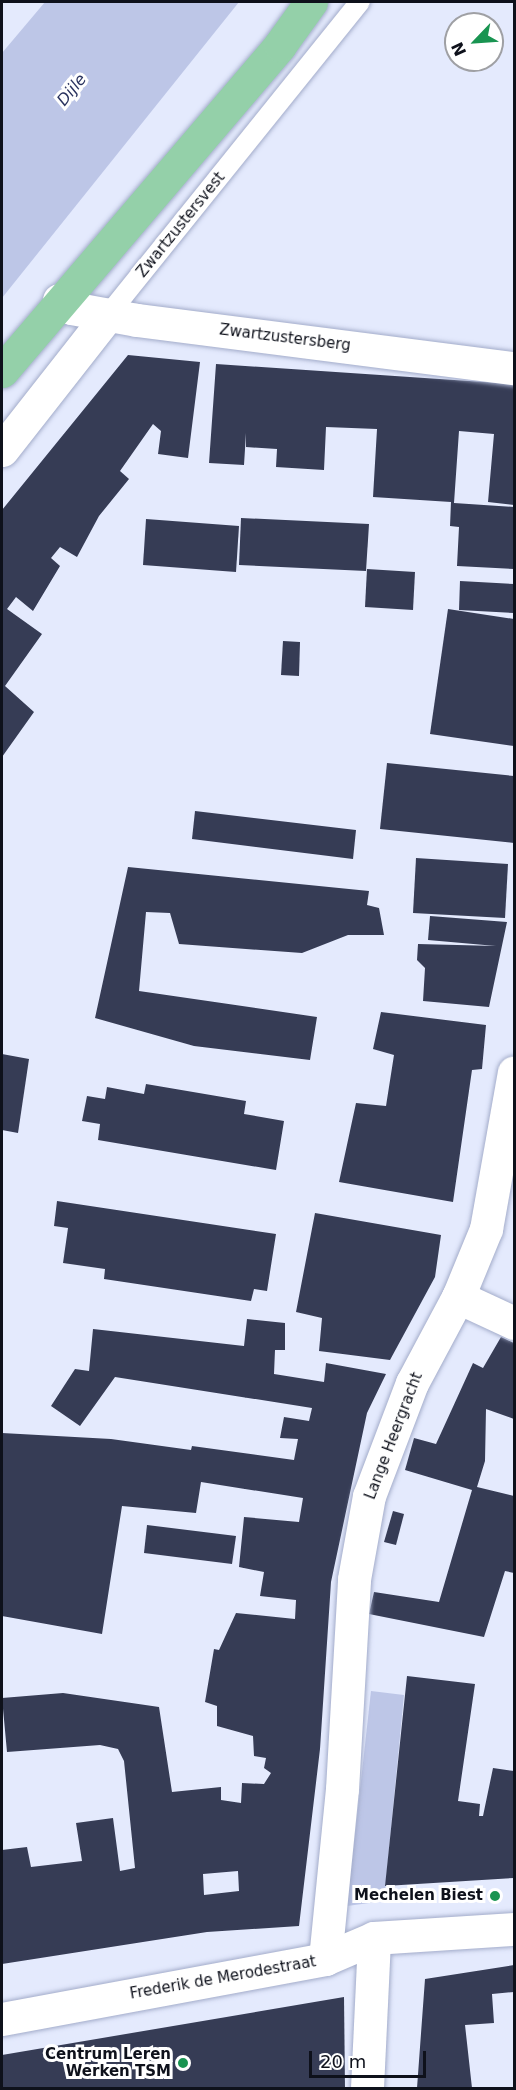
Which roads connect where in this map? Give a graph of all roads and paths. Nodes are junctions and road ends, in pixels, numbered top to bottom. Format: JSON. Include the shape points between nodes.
{"nodes":[{"id":1,"x":311,"y":2,"type":"edge"},
{"id":2,"x":360,"y":2,"type":"edge"},
{"id":3,"x":59,"y":300,"type":"junction"},
{"id":4,"x":108,"y":315,"type":"junction"},
{"id":5,"x":514,"y":368,"type":"edge"},
{"id":6,"x":2,"y":371,"type":"edge"},
{"id":7,"x":2,"y":450,"type":"edge"},
{"id":8,"x":514,"y":1076,"type":"edge"},
{"id":9,"x":458,"y":1297,"type":"junction"},
{"id":10,"x":514,"y":1323,"type":"edge"},
{"id":11,"x":514,"y":1929,"type":"edge"},
{"id":12,"x":374,"y":1938,"type":"junction"},
{"id":13,"x":325,"y":1959,"type":"junction"},
{"id":14,"x":2,"y":2019,"type":"edge"},
{"id":15,"x":367,"y":2088,"type":"edge"}],
"edges":[{"from":1,"to":3,"type":"main road","via":[[280,45]]},
{"from":2,"to":4,"type":"lane","name":"Zwartzustersvest"},
{"from":3,"to":4,"type":"street","name":"Zwartzustersberg"},
{"from":3,"to":6,"type":"main road"},
{"from":4,"to":5,"type":"street","name":"Zwartzustersberg"},
{"from":4,"to":7,"type":"street","name":"Zwartzustersvest"},
{"from":8,"to":9,"type":"street","name":"Lange Heergracht","via":[[486,1229]]},
{"from":9,"to":10,"type":"street"},
{"from":9,"to":13,"type":"street","name":"Lange Heergracht","via":[[412,1383],[369,1496],[354,1579]]},
{"from":11,"to":12,"type":"street","name":"Frederik de Merodestraat"},
{"from":12,"to":13,"type":"street","name":"Frederik de Merodestraat"},
{"from":12,"to":15,"type":"street"},
{"from":13,"to":14,"type":"street","name":"Frederik de Merodestraat"}]}
